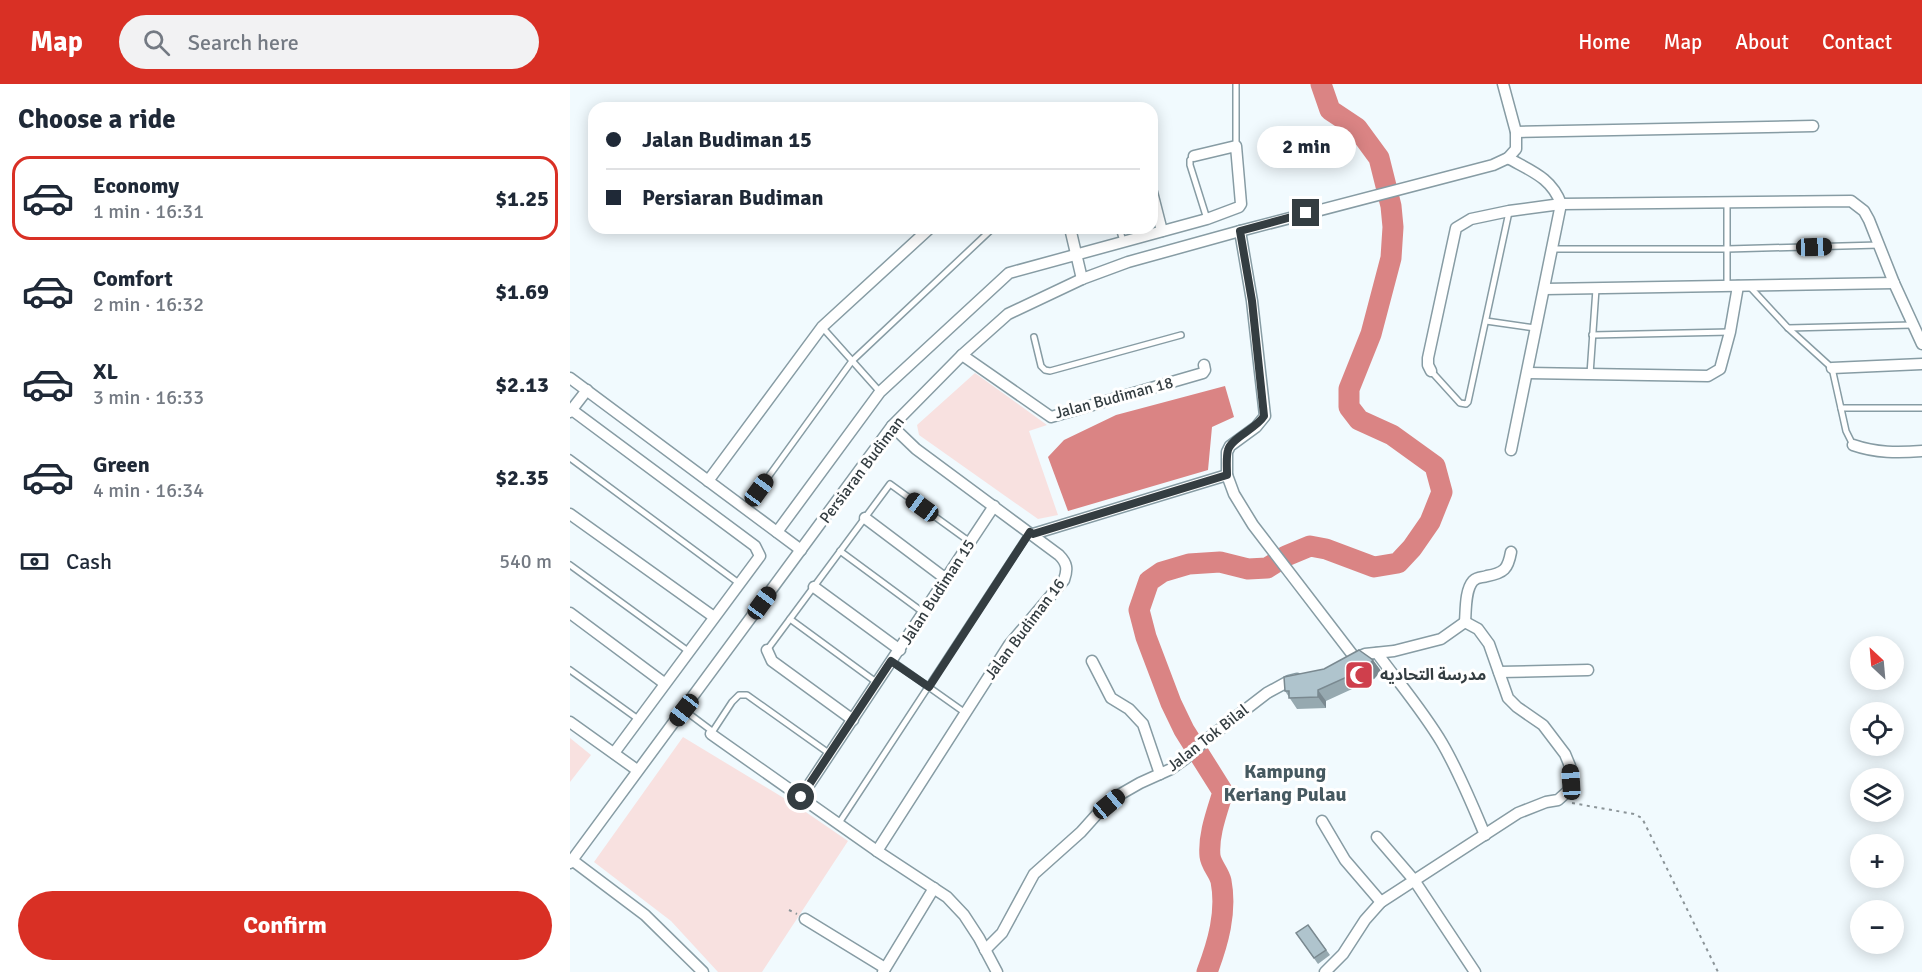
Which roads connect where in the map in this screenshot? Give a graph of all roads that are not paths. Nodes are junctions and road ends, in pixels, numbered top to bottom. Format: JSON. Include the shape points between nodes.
{"nodes":[{"id":1,"x":1236,"y":84,"type":"edge"},
{"id":2,"x":1503,"y":84,"type":"edge"},
{"id":3,"x":1813,"y":126,"type":"dead end"},
{"id":4,"x":1516,"y":132,"type":"junction"},
{"id":5,"x":1236,"y":147,"type":"junction"},
{"id":6,"x":1194,"y":156,"type":"joint"},
{"id":7,"x":1508,"y":158,"type":"junction"},
{"id":8,"x":1727,"y":202,"type":"junction"},
{"id":9,"x":1561,"y":204,"type":"junction"},
{"id":10,"x":1509,"y":211,"type":"junction"},
{"id":11,"x":1158,"y":215,"type":"edge"},
{"id":12,"x":1207,"y":219,"type":"junction"},
{"id":13,"x":1162,"y":231,"type":"junction"},
{"id":14,"x":1240,"y":231,"type":"junction"},
{"id":15,"x":1158,"y":232,"type":"edge"},
{"id":16,"x":923,"y":234,"type":"edge"},
{"id":17,"x":987,"y":234,"type":"edge"},
{"id":18,"x":1072,"y":234,"type":"edge"},
{"id":19,"x":1121,"y":234,"type":"edge"},
{"id":20,"x":1150,"y":234,"type":"edge"},
{"id":21,"x":1123,"y":241,"type":"junction"},
{"id":22,"x":1879,"y":245,"type":"junction"},
{"id":23,"x":1553,"y":249,"type":"junction"},
{"id":24,"x":1726,"y":249,"type":"junction"},
{"id":25,"x":1077,"y":253,"type":"junction"},
{"id":26,"x":1082,"y":279,"type":"junction"},
{"id":27,"x":1894,"y":283,"type":"junction"},
{"id":28,"x":1738,"y":286,"type":"junction"},
{"id":29,"x":1596,"y":288,"type":"junction"},
{"id":30,"x":1545,"y":289,"type":"junction"},
{"id":31,"x":1486,"y":321,"type":"junction"},
{"id":32,"x":1913,"y":325,"type":"junction"},
{"id":33,"x":822,"y":327,"type":"junction"},
{"id":34,"x":1537,"y":328,"type":"junction"},
{"id":35,"x":1788,"y":328,"type":"junction"},
{"id":36,"x":1730,"y":332,"type":"junction"},
{"id":37,"x":1181,"y":335,"type":"dead end"},
{"id":38,"x":1592,"y":335,"type":"junction"},
{"id":39,"x":1034,"y":336,"type":"dead end"},
{"id":40,"x":1922,"y":344,"type":"edge"},
{"id":41,"x":962,"y":355,"type":"junction"},
{"id":42,"x":852,"y":361,"type":"junction"},
{"id":43,"x":1922,"y":364,"type":"edge"},
{"id":44,"x":1204,"y":365,"type":"dead end"},
{"id":45,"x":1832,"y":368,"type":"junction"},
{"id":46,"x":1431,"y":371,"type":"joint"},
{"id":47,"x":1528,"y":372,"type":"junction"},
{"id":48,"x":1590,"y":374,"type":"junction"},
{"id":49,"x":570,"y":378,"type":"edge"},
{"id":50,"x":587,"y":390,"type":"junction"},
{"id":51,"x":880,"y":392,"type":"junction"},
{"id":52,"x":1841,"y":408,"type":"junction"},
{"id":53,"x":1922,"y":408,"type":"edge"},
{"id":54,"x":571,"y":411,"type":"edge"},
{"id":55,"x":892,"y":426,"type":"junction"},
{"id":56,"x":1853,"y":445,"type":"joint"},
{"id":57,"x":1511,"y":450,"type":"dead end"},
{"id":58,"x":1922,"y":451,"type":"edge"},
{"id":59,"x":570,"y":458,"type":"edge"},
{"id":60,"x":1227,"y":475,"type":"junction"},
{"id":61,"x":708,"y":481,"type":"junction"},
{"id":62,"x":994,"y":506,"type":"junction"},
{"id":63,"x":745,"y":509,"type":"junction"},
{"id":64,"x":570,"y":514,"type":"edge"},
{"id":65,"x":864,"y":518,"type":"junction"},
{"id":66,"x":777,"y":532,"type":"junction"},
{"id":67,"x":1031,"y":533,"type":"junction"},
{"id":68,"x":970,"y":542,"type":"junction"},
{"id":69,"x":801,"y":550,"type":"junction"},
{"id":70,"x":840,"y":551,"type":"junction"},
{"id":71,"x":1511,"y":552,"type":"dead end"},
{"id":72,"x":570,"y":565,"type":"edge"},
{"id":73,"x":946,"y":579,"type":"junction"},
{"id":74,"x":740,"y":584,"type":"junction"},
{"id":75,"x":814,"y":587,"type":"junction"},
{"id":76,"x":570,"y":613,"type":"edge"},
{"id":77,"x":924,"y":613,"type":"junction"},
{"id":78,"x":714,"y":617,"type":"junction"},
{"id":79,"x":790,"y":619,"type":"junction"},
{"id":80,"x":1465,"y":622,"type":"junction"},
{"id":81,"x":767,"y":650,"type":"joint"},
{"id":82,"x":900,"y":650,"type":"junction"},
{"id":83,"x":688,"y":651,"type":"junction"},
{"id":84,"x":1377,"y":653,"type":"junction"},
{"id":85,"x":891,"y":661,"type":"junction"},
{"id":86,"x":1092,"y":662,"type":"dead end"},
{"id":87,"x":570,"y":670,"type":"edge"},
{"id":88,"x":1588,"y":670,"type":"dead end"},
{"id":89,"x":1499,"y":672,"type":"junction"},
{"id":90,"x":1310,"y":677,"type":"edge"},
{"id":91,"x":664,"y":683,"type":"junction"},
{"id":92,"x":878,"y":683,"type":"junction"},
{"id":93,"x":929,"y":687,"type":"junction"},
{"id":94,"x":684,"y":710,"type":"junction"},
{"id":95,"x":964,"y":712,"type":"junction"},
{"id":96,"x":638,"y":719,"type":"junction"},
{"id":97,"x":853,"y":720,"type":"junction"},
{"id":98,"x":570,"y":722,"type":"edge"},
{"id":99,"x":711,"y":733,"type":"junction"},
{"id":100,"x":614,"y":753,"type":"junction"},
{"id":101,"x":830,"y":754,"type":"junction"},
{"id":102,"x":637,"y":770,"type":"junction"},
{"id":103,"x":1160,"y":774,"type":"junction"},
{"id":104,"x":801,"y":797,"type":"junction"},
{"id":105,"x":1322,"y":821,"type":"dead end"},
{"id":106,"x":839,"y":824,"type":"junction"},
{"id":107,"x":1485,"y":835,"type":"junction"},
{"id":108,"x":1377,"y":837,"type":"dead end"},
{"id":109,"x":877,"y":851,"type":"junction"},
{"id":110,"x":571,"y":861,"type":"edge"},
{"id":111,"x":1414,"y":880,"type":"junction"},
{"id":112,"x":934,"y":888,"type":"junction"},
{"id":113,"x":1381,"y":902,"type":"junction"},
{"id":114,"x":805,"y":920,"type":"dead end"},
{"id":115,"x":985,"y":950,"type":"junction"},
{"id":116,"x":884,"y":970,"type":"edge"},
{"id":117,"x":703,"y":972,"type":"edge"},
{"id":118,"x":997,"y":972,"type":"edge"},
{"id":119,"x":1325,"y":972,"type":"edge"},
{"id":120,"x":1475,"y":972,"type":"edge"}],
"edges":[{"from":1,"to":5,"type":"lane"},
{"from":2,"to":4,"type":"street"},
{"from":3,"to":4,"type":"street"},
{"from":4,"to":7,"type":"street","via":[[1516,148]]},
{"from":5,"to":6,"type":"street"},
{"from":5,"to":12,"type":"street","via":[[1241,204]]},
{"from":6,"to":12,"type":"lane","via":[[1190,165]]},
{"from":7,"to":9,"type":"street","via":[[1549,182]]},
{"from":7,"to":14,"type":"street","name":"Persiaran Budiman"},
{"from":8,"to":9,"type":"street"},
{"from":8,"to":22,"type":"street","via":[[1851,201],[1864,211]]},
{"from":8,"to":24,"type":"lane"},
{"from":9,"to":10,"type":"street"},
{"from":9,"to":23,"type":"street"},
{"from":10,"to":31,"type":"lane"},
{"from":10,"to":46,"type":"street","via":[[1471,219],[1456,228],[1428,358]]},
{"from":11,"to":13,"type":"street"},
{"from":12,"to":13,"type":"street"},
{"from":13,"to":15,"type":"street"},
{"from":14,"to":26,"type":"street","name":"Persiaran Budiman"},
{"from":14,"to":60,"type":"street","via":[[1264,416],[1230,446]]},
{"from":16,"to":33,"type":"street"},
{"from":17,"to":42,"type":"lane"},
{"from":18,"to":25,"type":"street"},
{"from":19,"to":21,"type":"lane"},
{"from":20,"to":21,"type":"street"},
{"from":21,"to":25,"type":"street"},
{"from":22,"to":24,"type":"lane"},
{"from":22,"to":27,"type":"street"},
{"from":23,"to":24,"type":"lane"},
{"from":23,"to":30,"type":"street"},
{"from":24,"to":28,"type":"lane"},
{"from":25,"to":26,"type":"street"},
{"from":25,"to":51,"type":"street","via":[[1009,273]]},
{"from":26,"to":41,"type":"street","name":"Persiaran Budiman","via":[[1008,315]]},
{"from":27,"to":28,"type":"street"},
{"from":27,"to":32,"type":"street"},
{"from":28,"to":29,"type":"street"},
{"from":28,"to":35,"type":"lane"},
{"from":28,"to":36,"type":"street"},
{"from":29,"to":30,"type":"street"},
{"from":29,"to":38,"type":"lane"},
{"from":30,"to":34,"type":"street"},
{"from":31,"to":34,"type":"lane"},
{"from":31,"to":46,"type":"lane","via":[[1466,404],[1454,398]]},
{"from":32,"to":35,"type":"lane"},
{"from":32,"to":40,"type":"street"},
{"from":33,"to":42,"type":"lane"},
{"from":33,"to":61,"type":"street"},
{"from":34,"to":47,"type":"street"},
{"from":35,"to":45,"type":"lane"},
{"from":36,"to":38,"type":"lane"},
{"from":36,"to":48,"type":"street","via":[[1720,369],[1713,375]]},
{"from":37,"to":39,"type":"lane","via":[[1050,370],[1041,366]]},
{"from":38,"to":48,"type":"lane"},
{"from":41,"to":44,"type":"street","name":"Jalan Budiman 18","via":[[1051,417],[1203,374]]},
{"from":41,"to":55,"type":"street","name":"Persiaran Budiman"},
{"from":42,"to":51,"type":"lane"},
{"from":42,"to":63,"type":"lane"},
{"from":43,"to":45,"type":"street"},
{"from":45,"to":52,"type":"lane"},
{"from":47,"to":48,"type":"street"},
{"from":47,"to":57,"type":"street"},
{"from":49,"to":50,"type":"street"},
{"from":50,"to":54,"type":"street"},
{"from":50,"to":61,"type":"street"},
{"from":51,"to":66,"type":"street"},
{"from":52,"to":53,"type":"lane"},
{"from":52,"to":56,"type":"lane"},
{"from":54,"to":74,"type":"street","via":[[755,546],[760,556]]},
{"from":55,"to":62,"type":"street","name":"Jalan Budiman 16","via":[[916,449]]},
{"from":55,"to":69,"type":"street","name":"Persiaran Budiman"},
{"from":56,"to":58,"type":"street","via":[[1890,453]]},
{"from":59,"to":74,"type":"lane"},
{"from":60,"to":67,"type":"street"},
{"from":60,"to":84,"type":"street","via":[[1234,494],[1350,661]]},
{"from":61,"to":63,"type":"street"},
{"from":62,"to":67,"type":"street","name":"Jalan Budiman 16"},
{"from":62,"to":68,"type":"street","name":"Jalan Budiman 15"},
{"from":63,"to":66,"type":"street"},
{"from":64,"to":78,"type":"street"},
{"from":65,"to":68,"type":"lane","via":[[890,484]]},
{"from":65,"to":70,"type":"lane"},
{"from":65,"to":73,"type":"street"},
{"from":66,"to":69,"type":"street"},
{"from":67,"to":93,"type":"lane"},
{"from":67,"to":95,"type":"street","name":"Jalan Budiman 16","via":[[1063,558],[1067,572],[1009,645]]},
{"from":68,"to":73,"type":"street","name":"Jalan Budiman 15"},
{"from":69,"to":94,"type":"street","name":"Persiaran Budiman"},
{"from":70,"to":75,"type":"lane"},
{"from":70,"to":77,"type":"lane"},
{"from":71,"to":80,"type":"street","via":[[1509,566],[1503,571],[1472,582]]},
{"from":72,"to":83,"type":"lane"},
{"from":73,"to":77,"type":"street","name":"Jalan Budiman 15"},
{"from":74,"to":78,"type":"street"},
{"from":75,"to":79,"type":"lane"},
{"from":75,"to":82,"type":"street"},
{"from":76,"to":91,"type":"street"},
{"from":77,"to":82,"type":"street","name":"Jalan Budiman 15"},
{"from":78,"to":83,"type":"street"},
{"from":79,"to":81,"type":"lane"},
{"from":79,"to":92,"type":"lane"},
{"from":80,"to":84,"type":"street","via":[[1441,639]]},
{"from":80,"to":89,"type":"street","via":[[1478,629],[1489,644]]},
{"from":81,"to":97,"type":"street","via":[[772,661]]},
{"from":82,"to":85,"type":"street","name":"Jalan Budiman 15"},
{"from":83,"to":91,"type":"street"},
{"from":84,"to":107,"type":"street","via":[[1441,741]]},
{"from":85,"to":92,"type":"street","name":"Jalan Budiman 15"},
{"from":85,"to":93,"type":"lane"},
{"from":86,"to":103,"type":"street","via":[[1111,698],[1143,724]]},
{"from":87,"to":96,"type":"lane"},
{"from":88,"to":89,"type":"street"},
{"from":89,"to":107,"type":"street","via":[[1508,698],[1543,725],[1564,754],[1571,782],[1568,791],[1557,800],[1518,813]]},
{"from":90,"to":103,"type":"street","name":"Jalan Tok Bilal","via":[[1289,681],[1267,693],[1194,753]]},
{"from":91,"to":96,"type":"street"},
{"from":92,"to":97,"type":"street","name":"Jalan Budiman 15"},
{"from":93,"to":95,"type":"lane"},
{"from":93,"to":106,"type":"lane"},
{"from":94,"to":99,"type":"lane"},
{"from":94,"to":102,"type":"street","name":"Persiaran Budiman"},
{"from":95,"to":109,"type":"street","name":"Jalan Budiman 16"},
{"from":96,"to":100,"type":"street"},
{"from":97,"to":101,"type":"street","name":"Jalan Budiman 15"},
{"from":98,"to":100,"type":"street"},
{"from":99,"to":101,"type":"lane","via":[[732,702],[739,695],[747,695]]},
{"from":99,"to":104,"type":"street"},
{"from":100,"to":102,"type":"street"},
{"from":101,"to":104,"type":"street","name":"Jalan Budiman 15"},
{"from":102,"to":110,"type":"street","name":"Persiaran Budiman"},
{"from":103,"to":115,"type":"street","name":"Jalan Tok Bilal","via":[[1119,795],[1035,874],[1002,933]]},
{"from":104,"to":106,"type":"street"},
{"from":105,"to":113,"type":"street","via":[[1345,860]]},
{"from":106,"to":109,"type":"street"},
{"from":107,"to":111,"type":"street"},
{"from":108,"to":111,"type":"street"},
{"from":109,"to":112,"type":"street"},
{"from":110,"to":117,"type":"street","via":[[645,915]]},
{"from":111,"to":113,"type":"street"},
{"from":111,"to":120,"type":"street"},
{"from":112,"to":115,"type":"street","via":[[964,915]]},
{"from":112,"to":116,"type":"street"},
{"from":113,"to":119,"type":"street"},
{"from":114,"to":116,"type":"street"},
{"from":115,"to":118,"type":"street"}]}
